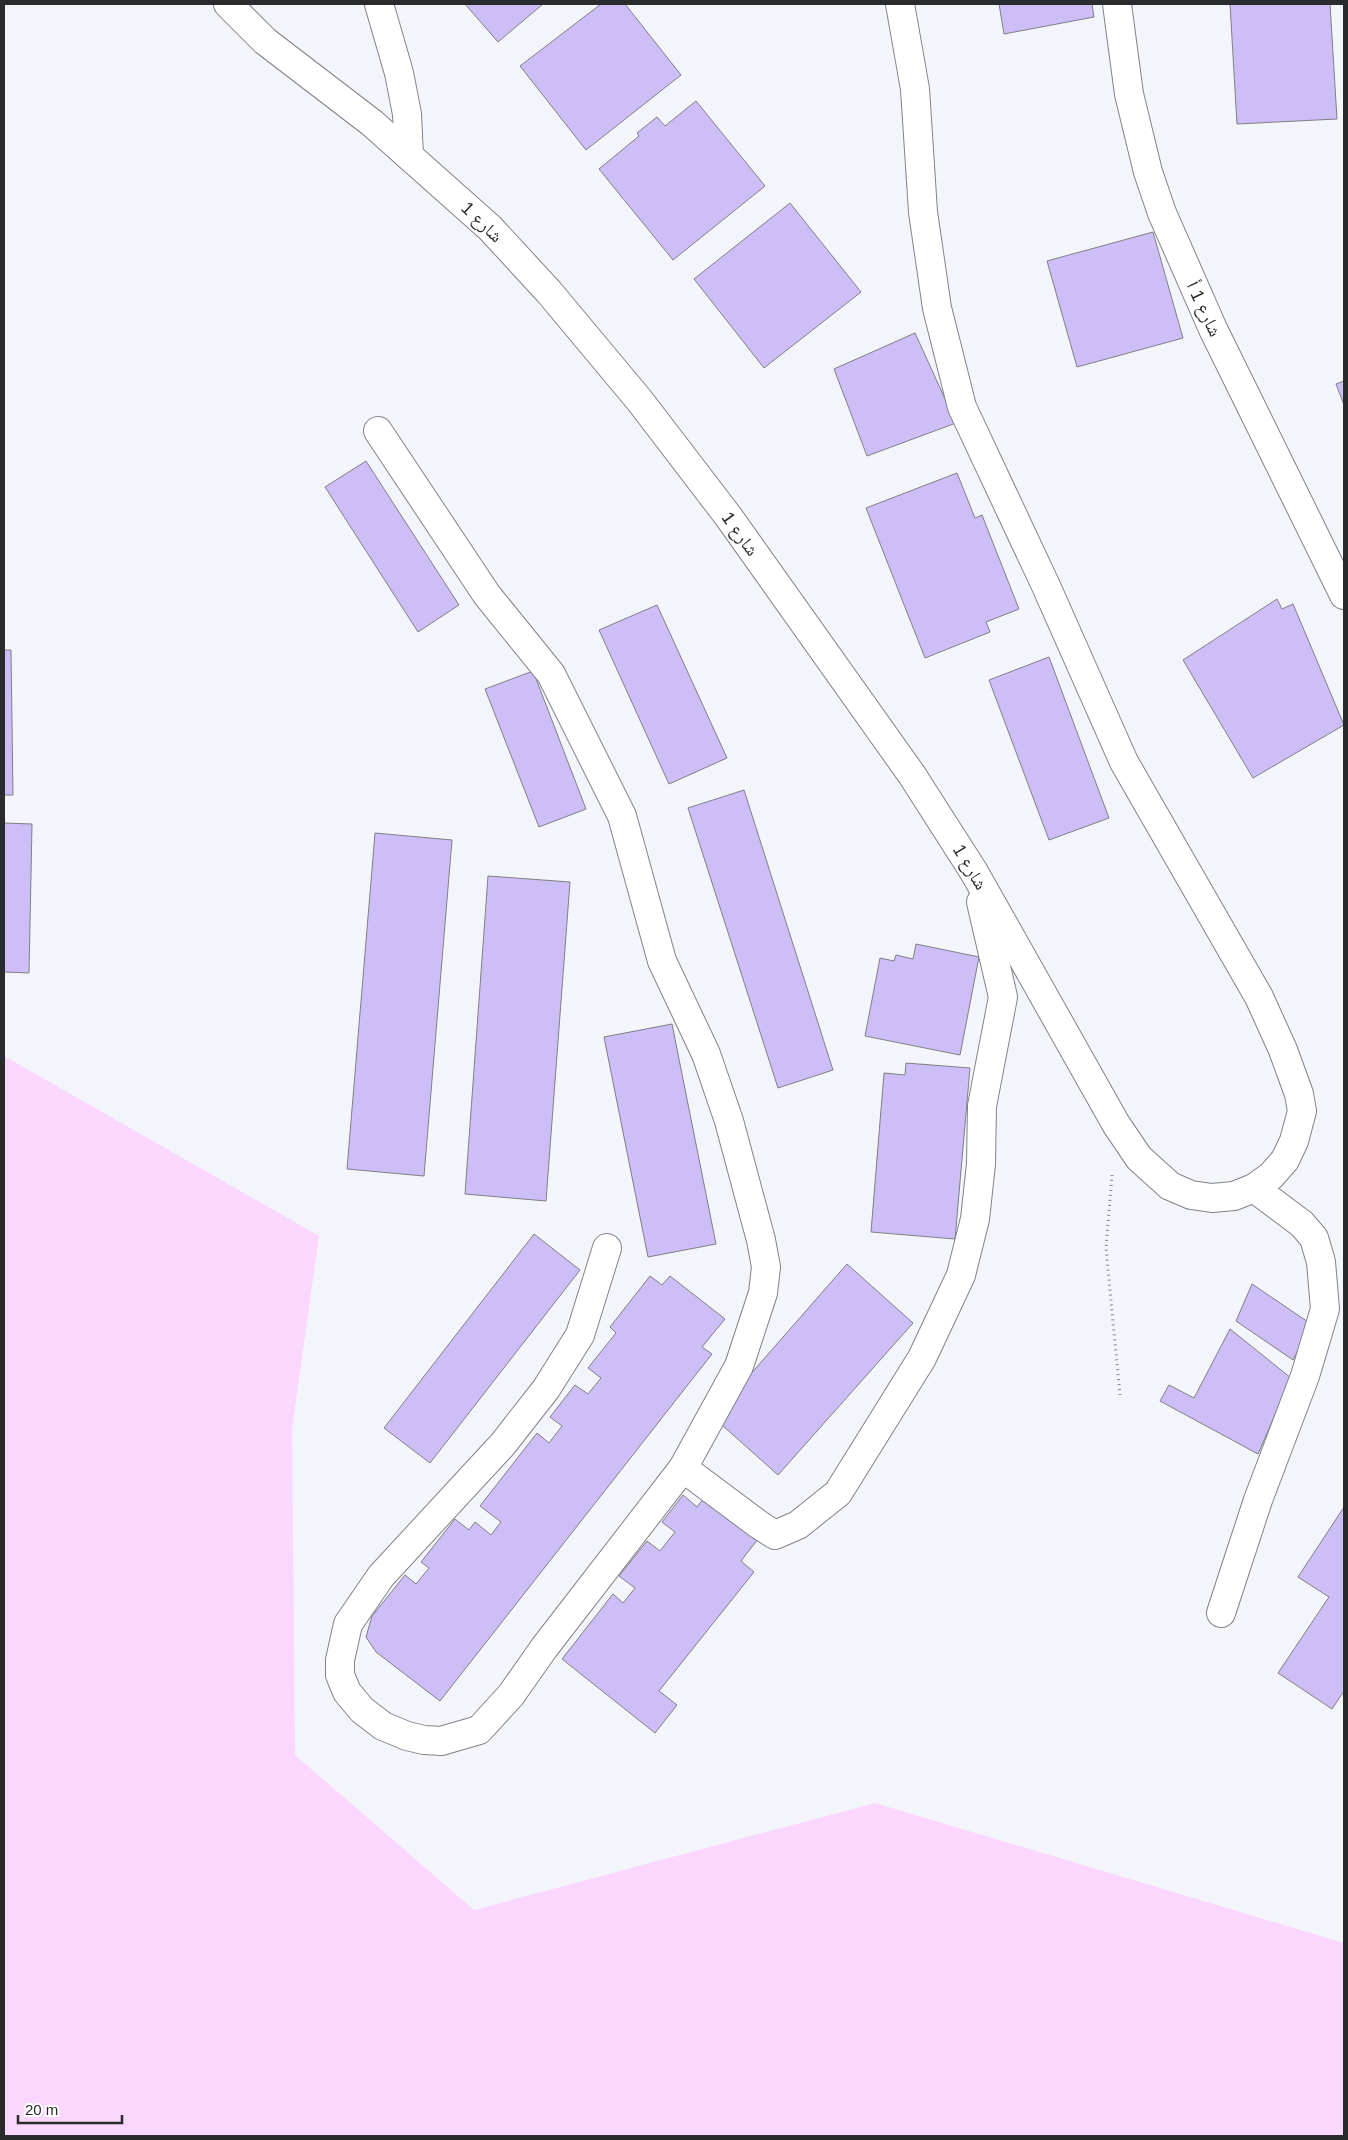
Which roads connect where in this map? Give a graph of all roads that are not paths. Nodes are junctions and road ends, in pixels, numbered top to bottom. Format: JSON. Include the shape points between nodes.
{"nodes":[{"id":1,"x":228,"y":4,"type":"edge"},
{"id":2,"x":379,"y":4,"type":"edge"},
{"id":3,"x":900,"y":4,"type":"edge"},
{"id":4,"x":1117,"y":4,"type":"edge"},
{"id":5,"x":409,"y":156,"type":"junction"},
{"id":6,"x":378,"y":431,"type":"dead end"},
{"id":7,"x":1344,"y":596,"type":"edge"},
{"id":8,"x":974,"y":872,"type":"junction"},
{"id":9,"x":1254,"y":1188,"type":"junction"},
{"id":10,"x":607,"y":1248,"type":"dead end"},
{"id":11,"x":683,"y":1468,"type":"junction"},
{"id":12,"x":1221,"y":1613,"type":"dead end"}],
"edges":[{"from":1,"to":5,"type":"street","name":"شارع 1","via":[[265,41],[372,123]]},
{"from":2,"to":5,"type":"street","via":[[399,73],[407,114]]},
{"from":3,"to":9,"type":"street","name":"شارع 1","via":[[915,89],[923,212],[936,298],[962,407],[1124,762],[1259,997],[1299,1094],[1302,1111],[1285,1160],[1272,1176]]},
{"from":4,"to":7,"type":"street","name":"شارع 1 أ","via":[[1129,94],[1162,214],[1213,329]]},
{"from":5,"to":8,"type":"street","name":"شارع 1","via":[[490,228],[549,292],[640,401],[728,516],[872,718]]},
{"from":6,"to":11,"type":"street","via":[[487,595],[552,674],[622,816],[662,961],[706,1054],[729,1121],[761,1240],[766,1267],[763,1293],[739,1366]]},
{"from":8,"to":9,"type":"street","name":"شارع 1","via":[[1116,1124],[1139,1158],[1170,1186],[1191,1195],[1212,1198],[1234,1196]]},
{"from":8,"to":11,"type":"street","via":[[1003,997],[982,1106],[981,1164],[975,1219],[961,1275],[922,1358],[838,1493],[798,1525],[775,1535]]},
{"from":9,"to":12,"type":"street","via":[[1302,1224],[1314,1238],[1321,1262],[1325,1308],[1305,1376],[1258,1500]]},
{"from":10,"to":11,"type":"street","via":[[580,1335],[546,1389],[503,1444],[381,1576],[348,1624],[340,1660],[340,1675],[347,1692],[362,1710],[383,1726],[407,1736],[441,1741],[479,1730],[511,1695]]}]}
